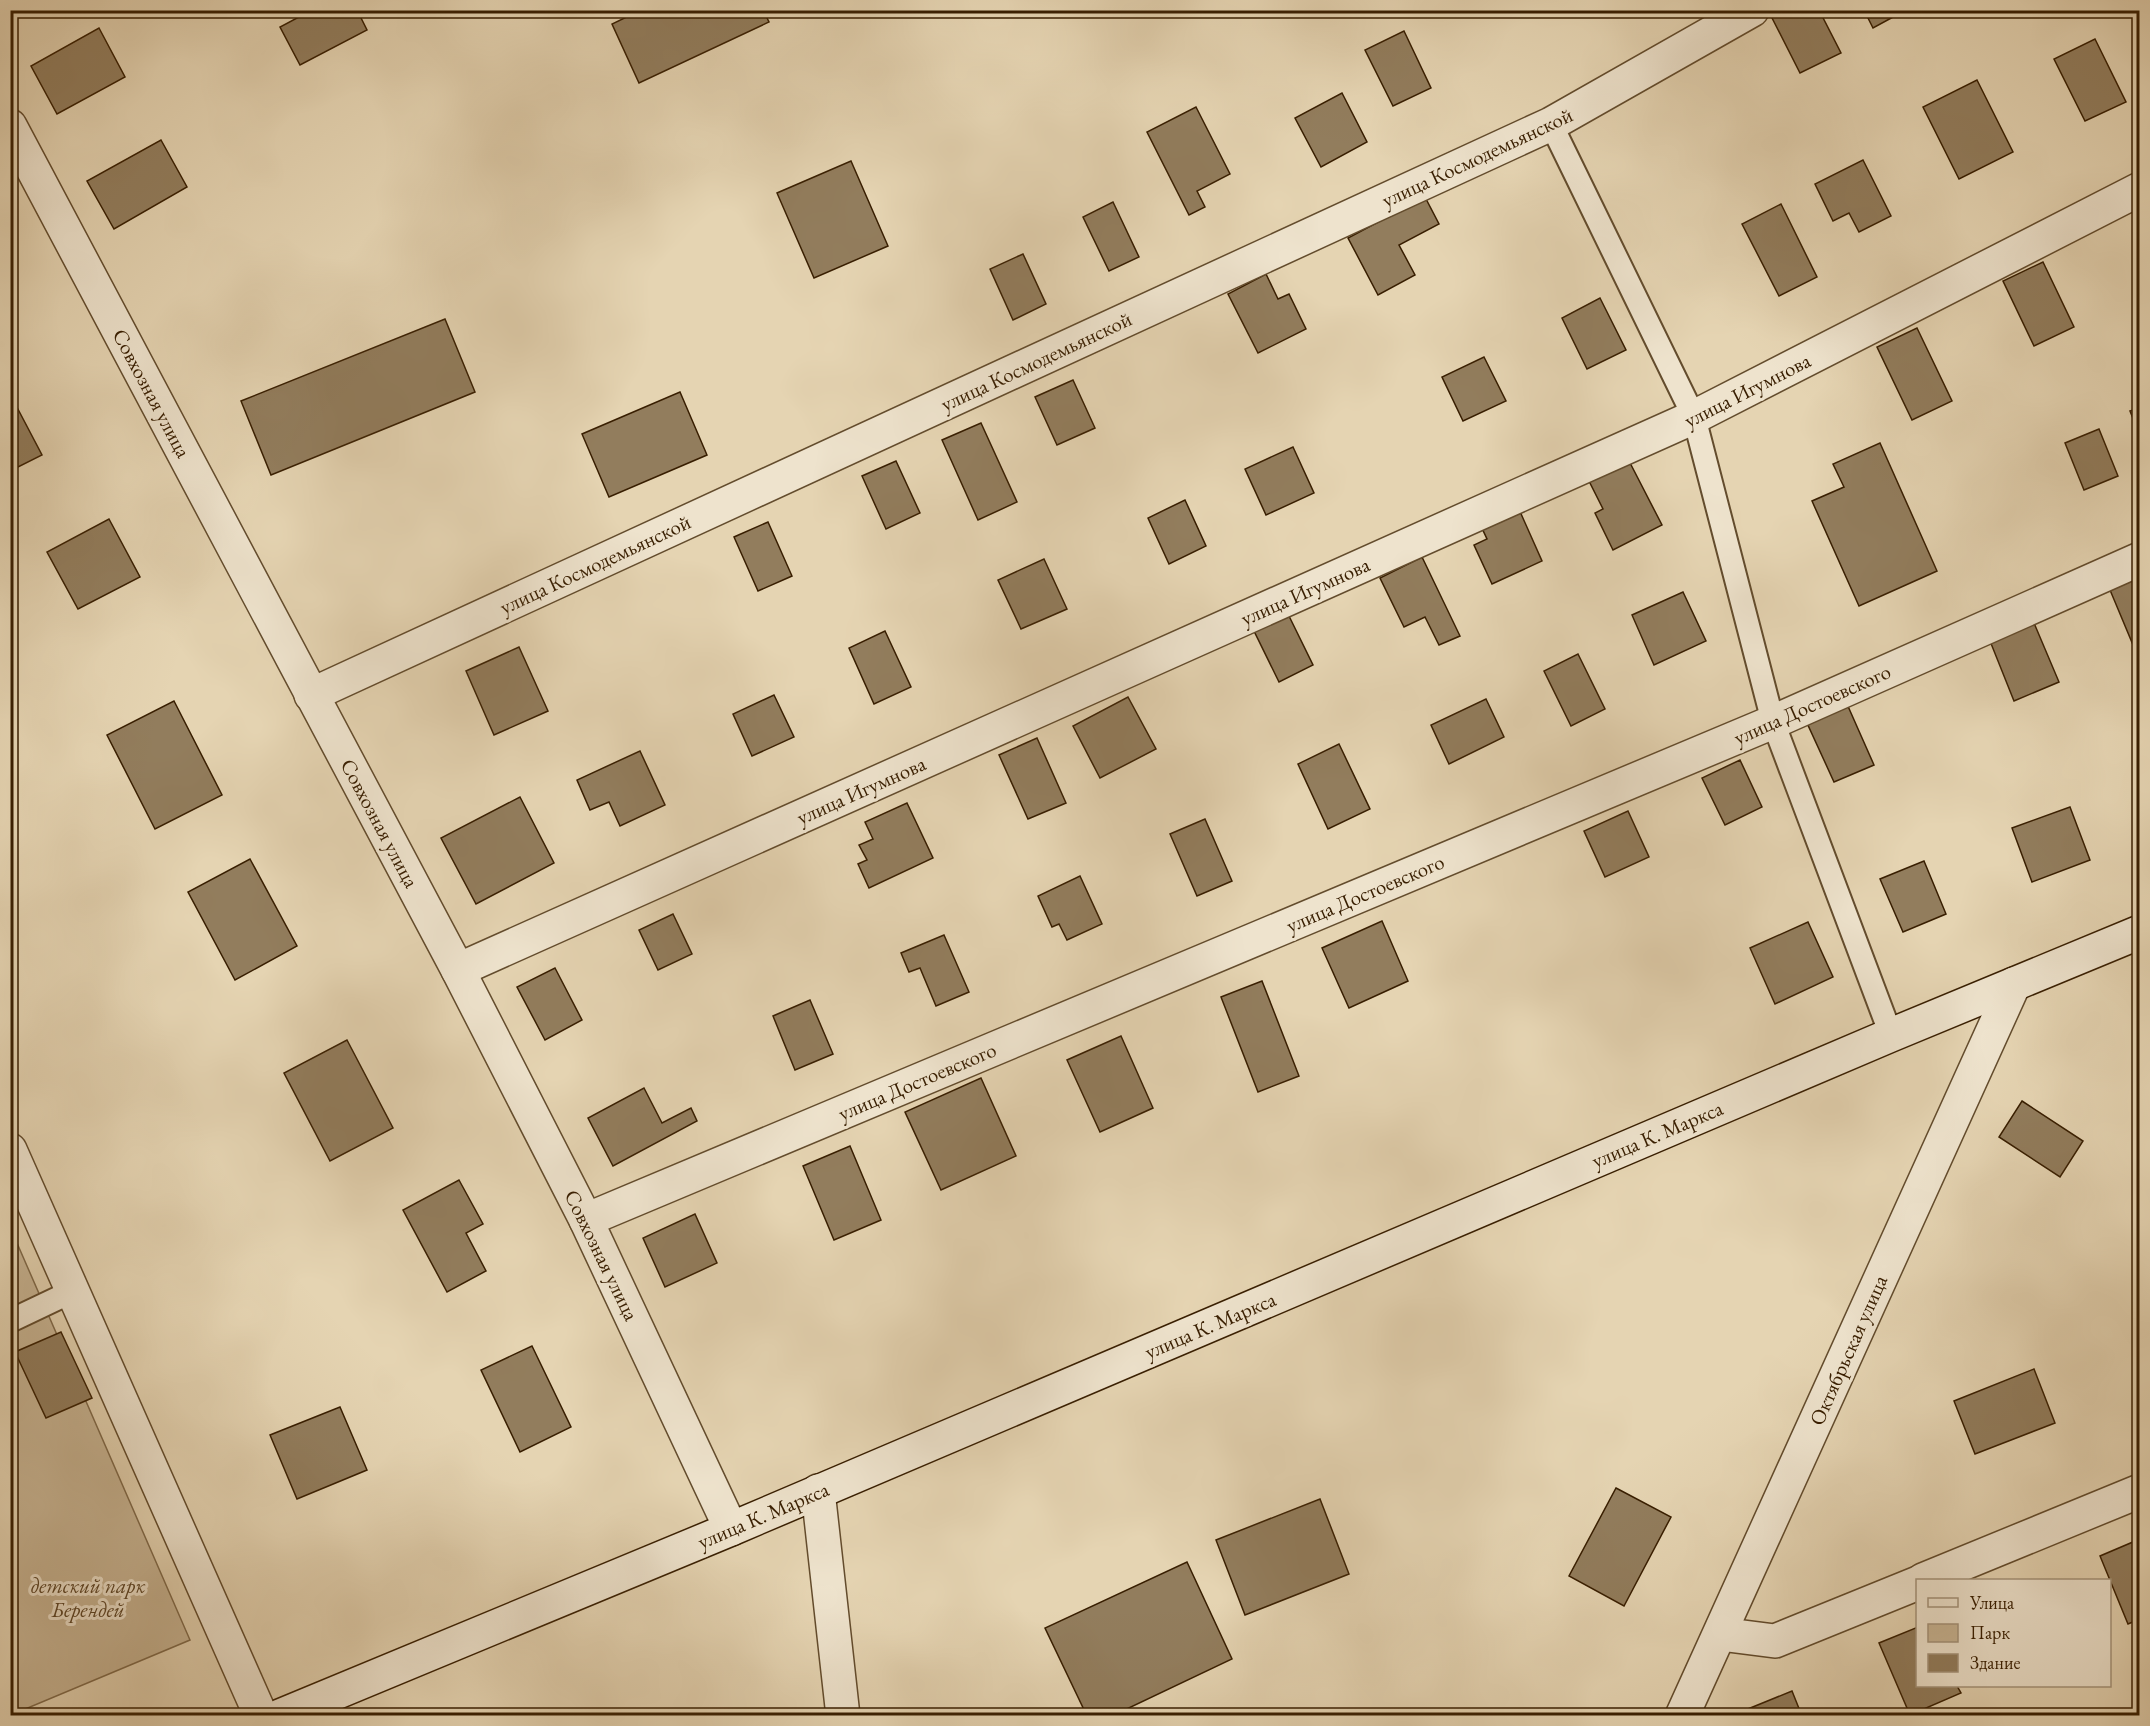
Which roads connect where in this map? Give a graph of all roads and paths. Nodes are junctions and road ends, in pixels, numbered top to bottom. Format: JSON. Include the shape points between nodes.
{"nodes":[{"id":1,"x":1752,"y":10,"type":"edge"},
{"id":2,"x":1551,"y":124,"type":"junction"},
{"id":3,"x":10,"y":126,"type":"edge"},
{"id":4,"x":2139,"y":189,"type":"edge"},
{"id":5,"x":1694,"y":417,"type":"junction"},
{"id":6,"x":2139,"y":559,"type":"edge"},
{"id":7,"x":311,"y":695,"type":"junction"},
{"id":8,"x":1773,"y":722,"type":"junction"},
{"id":9,"x":2139,"y":932,"type":"edge"},
{"id":10,"x":458,"y":970,"type":"junction"},
{"id":11,"x":2014,"y":984,"type":"junction"},
{"id":12,"x":1891,"y":1035,"type":"junction"},
{"id":13,"x":10,"y":1150,"type":"edge"},
{"id":14,"x":586,"y":1220,"type":"junction"},
{"id":15,"x":73,"y":1291,"type":"junction"},
{"id":16,"x":10,"y":1322,"type":"edge"},
{"id":17,"x":819,"y":1491,"type":"junction"},
{"id":18,"x":2139,"y":1491,"type":"edge"},
{"id":19,"x":731,"y":1529,"type":"junction"},
{"id":20,"x":1928,"y":1579,"type":"edge"},
{"id":21,"x":1916,"y":1583,"type":"edge"},
{"id":22,"x":1720,"y":1634,"type":"junction"},
{"id":23,"x":261,"y":1716,"type":"edge"},
{"id":24,"x":280,"y":1716,"type":"edge"},
{"id":25,"x":843,"y":1716,"type":"edge"},
{"id":26,"x":1682,"y":1716,"type":"edge"}],
"edges":[{"from":1,"to":2,"type":"street","name":"улица Космодемьянской"},
{"from":2,"to":5,"type":"lane"},
{"from":2,"to":7,"type":"street","name":"улица Космодемьянской"},
{"from":3,"to":7,"type":"street","name":"Совхозная улица"},
{"from":4,"to":5,"type":"street","name":"улица Игумнова"},
{"from":5,"to":8,"type":"lane"},
{"from":5,"to":10,"type":"street","name":"улица Игумнова"},
{"from":6,"to":8,"type":"street","name":"улица Достоевского"},
{"from":7,"to":10,"type":"street","name":"Совхозная улица"},
{"from":8,"to":12,"type":"lane"},
{"from":8,"to":14,"type":"street","name":"улица Достоевского"},
{"from":9,"to":11,"type":"street","name":"улица К. Маркса"},
{"from":10,"to":14,"type":"street","name":"Совхозная улица"},
{"from":11,"to":12,"type":"street","name":"улица К. Маркса"},
{"from":11,"to":22,"type":"street","name":"Октябрьская улица"},
{"from":12,"to":17,"type":"street","name":"улица К. Маркса"},
{"from":13,"to":15,"type":"street"},
{"from":14,"to":19,"type":"street","name":"Совхозная улица"},
{"from":15,"to":16,"type":"lane"},
{"from":15,"to":23,"type":"street"},
{"from":17,"to":19,"type":"street","name":"улица К. Маркса"},
{"from":17,"to":25,"type":"street"},
{"from":18,"to":20,"type":"street"},
{"from":19,"to":24,"type":"street","name":"улица К. Маркса"},
{"from":21,"to":22,"type":"street","via":[[1775,1641]]},
{"from":22,"to":26,"type":"street","name":"Октябрьская улица"}]}
